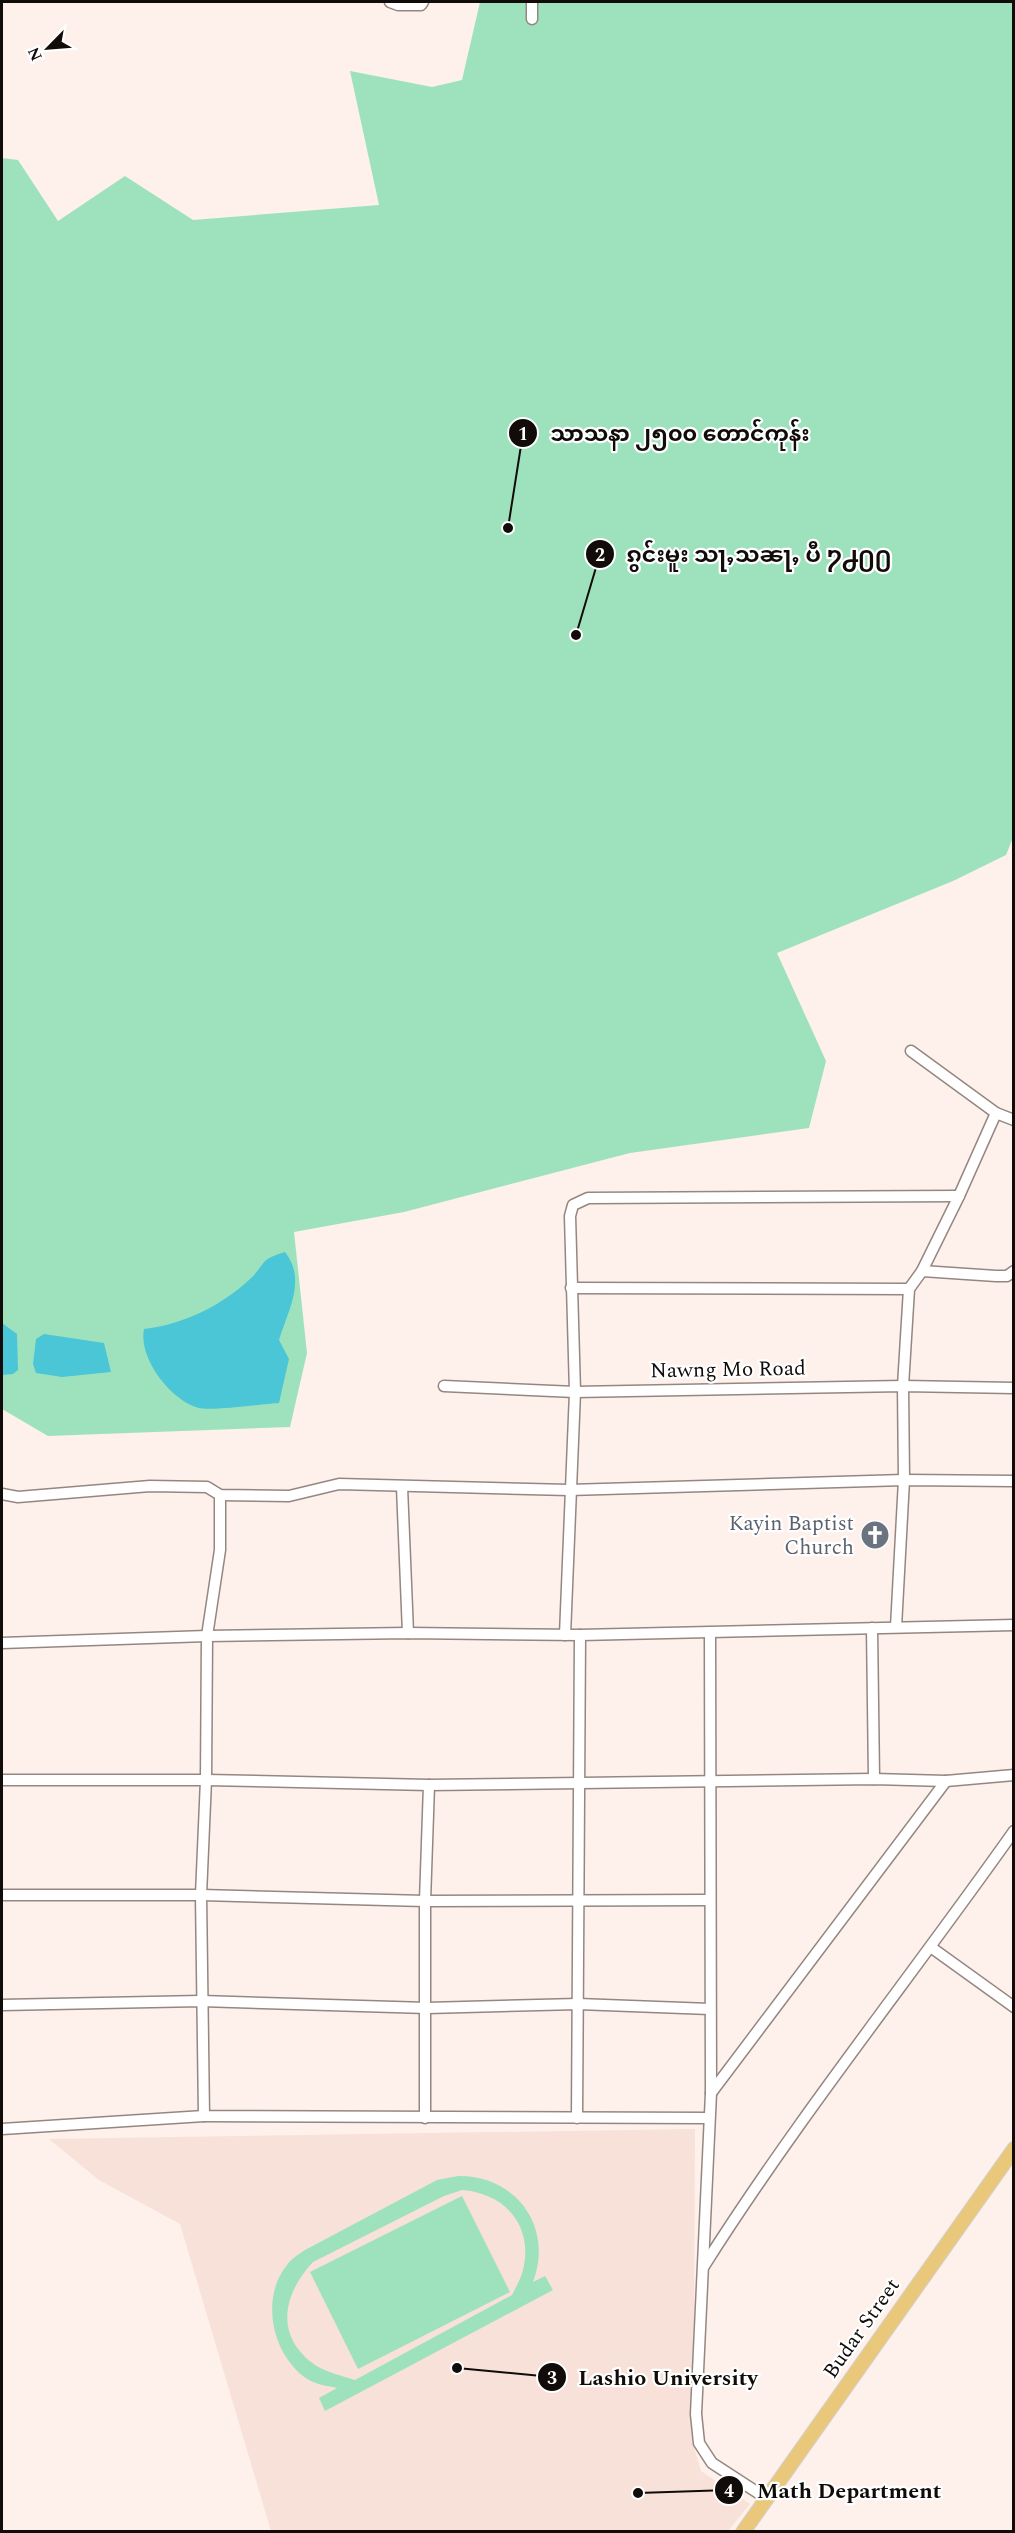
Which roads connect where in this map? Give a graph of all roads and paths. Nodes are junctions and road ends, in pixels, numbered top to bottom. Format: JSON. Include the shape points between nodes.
{"nodes":[{"id":1,"x":390,"y":2,"type":"edge"},
{"id":2,"x":423,"y":2,"type":"edge"},
{"id":3,"x":532,"y":2,"type":"edge"},
{"id":4,"x":532,"y":19,"type":"dead end"},
{"id":5,"x":911,"y":1051,"type":"dead end"},
{"id":6,"x":996,"y":1113,"type":"junction"},
{"id":7,"x":1014,"y":1120,"type":"edge"},
{"id":8,"x":959,"y":1197,"type":"junction"},
{"id":9,"x":922,"y":1271,"type":"junction"},
{"id":10,"x":1014,"y":1271,"type":"edge"},
{"id":11,"x":571,"y":1288,"type":"junction"},
{"id":12,"x":909,"y":1289,"type":"junction"},
{"id":13,"x":444,"y":1386,"type":"dead end"},
{"id":14,"x":903,"y":1386,"type":"junction"},
{"id":15,"x":1014,"y":1388,"type":"edge"},
{"id":16,"x":575,"y":1392,"type":"junction"},
{"id":17,"x":904,"y":1480,"type":"junction"},
{"id":18,"x":1014,"y":1480,"type":"edge"},
{"id":19,"x":402,"y":1487,"type":"junction"},
{"id":20,"x":570,"y":1490,"type":"junction"},
{"id":21,"x":2,"y":1494,"type":"edge"},
{"id":22,"x":220,"y":1495,"type":"junction"},
{"id":23,"x":1014,"y":1625,"type":"edge"},
{"id":24,"x":896,"y":1627,"type":"junction"},
{"id":25,"x":872,"y":1628,"type":"junction"},
{"id":26,"x":408,"y":1633,"type":"junction"},
{"id":27,"x":710,"y":1633,"type":"junction"},
{"id":28,"x":566,"y":1635,"type":"junction"},
{"id":29,"x":580,"y":1635,"type":"junction"},
{"id":30,"x":207,"y":1636,"type":"junction"},
{"id":31,"x":2,"y":1643,"type":"edge"},
{"id":32,"x":1014,"y":1774,"type":"edge"},
{"id":33,"x":206,"y":1779,"type":"junction"},
{"id":34,"x":874,"y":1779,"type":"junction"},
{"id":35,"x":2,"y":1780,"type":"edge"},
{"id":36,"x":946,"y":1780,"type":"junction"},
{"id":37,"x":578,"y":1783,"type":"junction"},
{"id":38,"x":710,"y":1783,"type":"junction"},
{"id":39,"x":429,"y":1785,"type":"junction"},
{"id":40,"x":1014,"y":1832,"type":"edge"},
{"id":41,"x":2,"y":1895,"type":"edge"},
{"id":42,"x":201,"y":1895,"type":"junction"},
{"id":43,"x":578,"y":1898,"type":"junction"},
{"id":44,"x":425,"y":1900,"type":"junction"},
{"id":45,"x":708,"y":1900,"type":"junction"},
{"id":46,"x":932,"y":1948,"type":"junction"},
{"id":47,"x":201,"y":2001,"type":"junction"},
{"id":48,"x":578,"y":2004,"type":"junction"},
{"id":49,"x":2,"y":2005,"type":"edge"},
{"id":50,"x":1014,"y":2007,"type":"edge"},
{"id":51,"x":427,"y":2008,"type":"junction"},
{"id":52,"x":710,"y":2009,"type":"junction"},
{"id":53,"x":711,"y":2093,"type":"junction"},
{"id":54,"x":204,"y":2116,"type":"junction"},
{"id":55,"x":425,"y":2118,"type":"junction"},
{"id":56,"x":577,"y":2118,"type":"junction"},
{"id":57,"x":708,"y":2118,"type":"junction"},
{"id":58,"x":2,"y":2129,"type":"edge"},
{"id":59,"x":1014,"y":2149,"type":"edge"},
{"id":60,"x":1008,"y":2167,"type":"edge"},
{"id":61,"x":703,"y":2267,"type":"junction"},
{"id":62,"x":766,"y":2498,"type":"junction"},
{"id":63,"x":743,"y":2532,"type":"edge"}],
"edges":[{"from":1,"to":2,"type":"street"},
{"from":3,"to":4,"type":"street"},
{"from":5,"to":6,"type":"street"},
{"from":6,"to":7,"type":"street"},
{"from":6,"to":8,"type":"street"},
{"from":8,"to":9,"type":"street"},
{"from":8,"to":11,"type":"street","via":[[579,1200],[570,1216]]},
{"from":9,"to":10,"type":"street","via":[[1007,1276]]},
{"from":9,"to":12,"type":"street"},
{"from":11,"to":12,"type":"street"},
{"from":11,"to":16,"type":"street"},
{"from":12,"to":14,"type":"street"},
{"from":13,"to":16,"type":"street","name":"Nawng Mo Road"},
{"from":14,"to":15,"type":"street","name":"Nawng Mo Road"},
{"from":14,"to":16,"type":"street","name":"Nawng Mo Road"},
{"from":14,"to":17,"type":"street"},
{"from":16,"to":20,"type":"street"},
{"from":17,"to":18,"type":"street"},
{"from":17,"to":20,"type":"street"},
{"from":17,"to":24,"type":"street"},
{"from":19,"to":20,"type":"street"},
{"from":19,"to":22,"type":"street","via":[[339,1484],[289,1496]]},
{"from":19,"to":26,"type":"street"},
{"from":20,"to":28,"type":"street"},
{"from":21,"to":22,"type":"street","via":[[18,1497],[150,1486],[207,1487]]},
{"from":22,"to":30,"type":"street","via":[[220,1550]]},
{"from":23,"to":24,"type":"street"},
{"from":24,"to":25,"type":"street"},
{"from":25,"to":27,"type":"street"},
{"from":25,"to":34,"type":"street"},
{"from":26,"to":28,"type":"street"},
{"from":26,"to":30,"type":"street"},
{"from":27,"to":29,"type":"street"},
{"from":27,"to":38,"type":"street"},
{"from":28,"to":29,"type":"street"},
{"from":29,"to":37,"type":"street"},
{"from":30,"to":31,"type":"street"},
{"from":30,"to":33,"type":"street"},
{"from":32,"to":36,"type":"street"},
{"from":33,"to":35,"type":"street"},
{"from":33,"to":39,"type":"street"},
{"from":33,"to":42,"type":"street"},
{"from":34,"to":36,"type":"street"},
{"from":34,"to":38,"type":"street"},
{"from":36,"to":53,"type":"street"},
{"from":37,"to":38,"type":"street"},
{"from":37,"to":39,"type":"street"},
{"from":37,"to":43,"type":"street"},
{"from":38,"to":45,"type":"street"},
{"from":39,"to":44,"type":"street"},
{"from":40,"to":46,"type":"street"},
{"from":41,"to":42,"type":"street"},
{"from":42,"to":44,"type":"street"},
{"from":42,"to":47,"type":"street"},
{"from":43,"to":44,"type":"street"},
{"from":43,"to":45,"type":"street"},
{"from":43,"to":48,"type":"street"},
{"from":44,"to":51,"type":"street"},
{"from":45,"to":52,"type":"street"},
{"from":46,"to":50,"type":"street"},
{"from":46,"to":61,"type":"street","via":[[761,2176]]},
{"from":47,"to":49,"type":"street"},
{"from":47,"to":51,"type":"street"},
{"from":47,"to":54,"type":"street"},
{"from":48,"to":51,"type":"street"},
{"from":48,"to":52,"type":"street"},
{"from":48,"to":56,"type":"street"},
{"from":51,"to":55,"type":"street"},
{"from":52,"to":53,"type":"street"},
{"from":53,"to":57,"type":"street"},
{"from":54,"to":55,"type":"street"},
{"from":54,"to":58,"type":"street"},
{"from":55,"to":56,"type":"street"},
{"from":56,"to":57,"type":"street"},
{"from":57,"to":61,"type":"street"},
{"from":59,"to":60,"type":"main road","name":"Budar Street"},
{"from":60,"to":62,"type":"main road","name":"Budar Street"},
{"from":61,"to":62,"type":"street","via":[[696,2414],[699,2443],[712,2463]]},
{"from":62,"to":63,"type":"main road","name":"Budar Street"}]}
